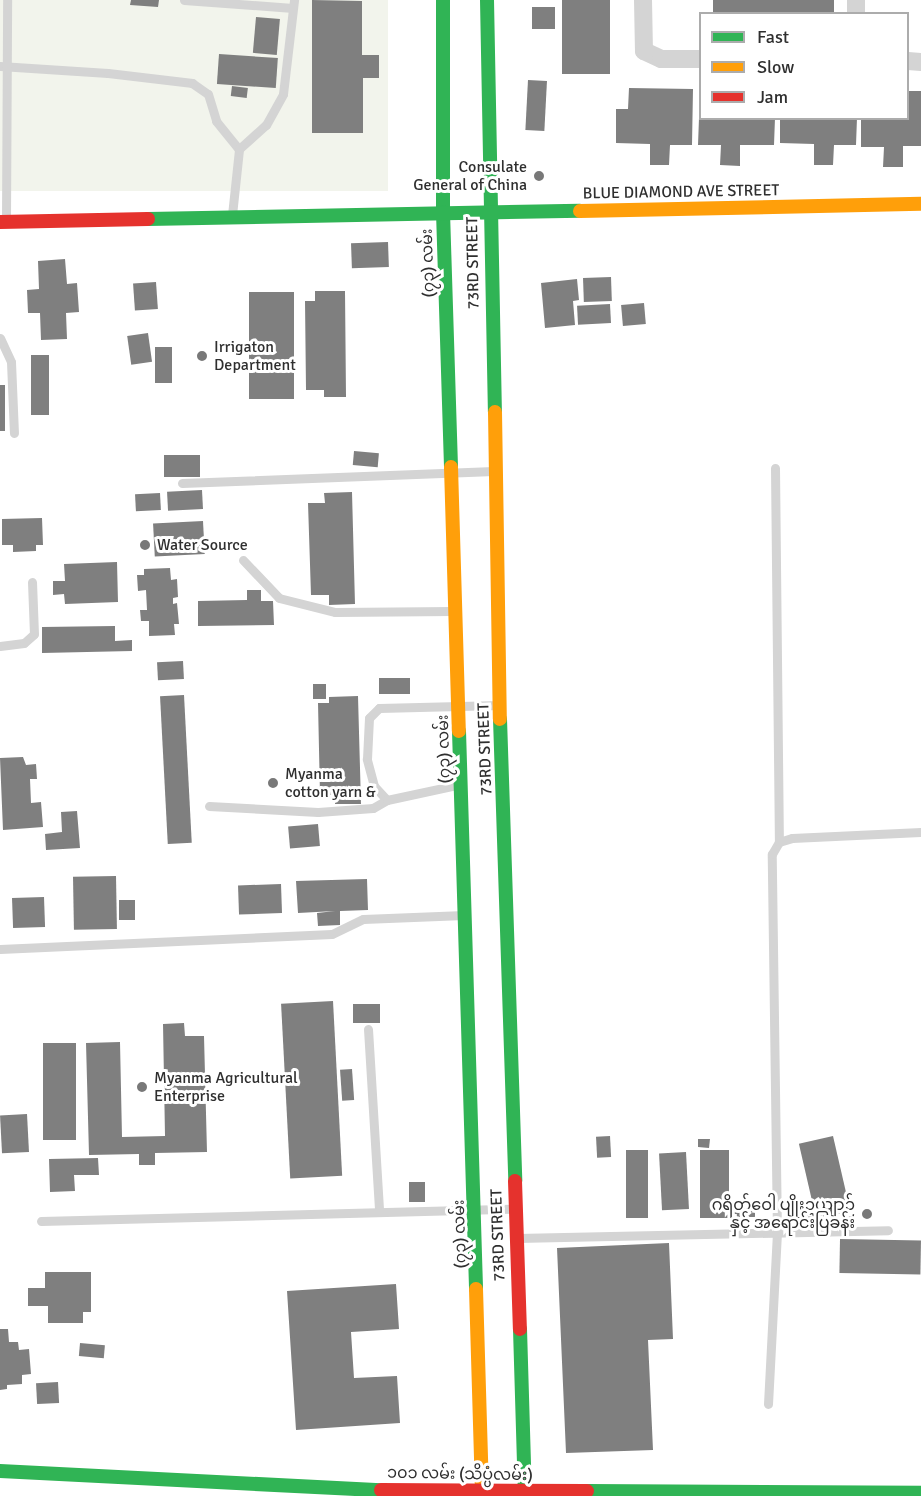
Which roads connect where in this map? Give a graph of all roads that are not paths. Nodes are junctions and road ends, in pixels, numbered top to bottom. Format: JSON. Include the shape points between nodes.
{"nodes":[{"id":1,"x":7,"y":0,"type":"edge"},
{"id":2,"x":184,"y":0,"type":"edge"},
{"id":3,"x":443,"y":0,"type":"edge"},
{"id":4,"x":487,"y":0,"type":"edge"},
{"id":5,"x":643,"y":0,"type":"edge"},
{"id":6,"x":294,"y":4,"type":"edge"},
{"id":7,"x":699,"y":60,"type":"edge"},
{"id":8,"x":3,"y":67,"type":"edge"},
{"id":9,"x":239,"y":149,"type":"junction"},
{"id":10,"x":921,"y":204,"type":"edge"},
{"id":11,"x":488,"y":212,"type":"junction"},
{"id":12,"x":442,"y":213,"type":"junction"},
{"id":13,"x":231,"y":217,"type":"junction"},
{"id":14,"x":3,"y":222,"type":"edge"},
{"id":15,"x":0,"y":338,"type":"edge"},
{"id":16,"x":14,"y":434,"type":"dead end"},
{"id":17,"x":775,"y":468,"type":"dead end"},
{"id":18,"x":495,"y":471,"type":"junction"},
{"id":19,"x":451,"y":472,"type":"junction"},
{"id":20,"x":182,"y":483,"type":"dead end"},
{"id":21,"x":243,"y":560,"type":"dead end"},
{"id":22,"x":32,"y":582,"type":"dead end"},
{"id":23,"x":456,"y":610,"type":"junction"},
{"id":24,"x":0,"y":646,"type":"edge"},
{"id":25,"x":500,"y":705,"type":"junction"},
{"id":26,"x":459,"y":706,"type":"junction"},
{"id":27,"x":462,"y":784,"type":"junction"},
{"id":28,"x":387,"y":800,"type":"junction"},
{"id":29,"x":209,"y":806,"type":"dead end"},
{"id":30,"x":921,"y":832,"type":"edge"},
{"id":31,"x":779,"y":842,"type":"junction"},
{"id":32,"x":466,"y":915,"type":"junction"},
{"id":33,"x":0,"y":949,"type":"edge"},
{"id":34,"x":368,"y":1029,"type":"dead end"},
{"id":35,"x":476,"y":1208,"type":"junction"},
{"id":36,"x":514,"y":1209,"type":"junction"},
{"id":37,"x":379,"y":1211,"type":"junction"},
{"id":38,"x":41,"y":1221,"type":"dead end"},
{"id":39,"x":888,"y":1230,"type":"dead end"},
{"id":40,"x":777,"y":1233,"type":"junction"},
{"id":41,"x":515,"y":1238,"type":"junction"},
{"id":42,"x":768,"y":1404,"type":"dead end"},
{"id":43,"x":0,"y":1471,"type":"edge"},
{"id":44,"x":921,"y":1493,"type":"edge"},
{"id":45,"x":482,"y":1494,"type":"edge"},
{"id":46,"x":525,"y":1494,"type":"edge"}],
"edges":[{"from":1,"to":8,"type":"lane"},
{"from":2,"to":6,"type":"lane"},
{"from":3,"to":12,"type":"main road","name":"(၇၃) လမ်း"},
{"from":4,"to":11,"type":"main road","name":"73RD STREET"},
{"from":5,"to":7,"type":"street","via":[[644,51],[661,59]]},
{"from":6,"to":9,"type":"lane","via":[[283,94],[266,125]]},
{"from":8,"to":9,"type":"lane","via":[[192,83],[208,94],[216,121]]},
{"from":8,"to":14,"type":"lane"},
{"from":9,"to":13,"type":"lane"},
{"from":10,"to":11,"type":"main road","name":"BLUE DIAMOND AVE STREET"},
{"from":11,"to":12,"type":"main road","name":"BLUE DIAMOND AVE STREET"},
{"from":11,"to":18,"type":"main road","name":"73RD STREET"},
{"from":12,"to":13,"type":"main road","name":"BLUE DIAMOND AVE STREET"},
{"from":12,"to":19,"type":"main road","name":"(၇၃) လမ်း"},
{"from":13,"to":14,"type":"main road","name":"BLUE DIAMOND AVE STREET"},
{"from":15,"to":16,"type":"lane","via":[[11,362]]},
{"from":17,"to":31,"type":"lane"},
{"from":18,"to":19,"type":"lane"},
{"from":18,"to":25,"type":"main road","name":"73RD STREET"},
{"from":19,"to":20,"type":"lane"},
{"from":19,"to":23,"type":"main road","name":"(၇၃) လမ်း"},
{"from":21,"to":23,"type":"lane","via":[[279,598],[335,612]]},
{"from":22,"to":24,"type":"lane","via":[[34,634],[24,643]]},
{"from":23,"to":26,"type":"main road","name":"(၇၃) လမ်း"},
{"from":25,"to":26,"type":"lane"},
{"from":25,"to":36,"type":"main road","name":"73RD STREET"},
{"from":26,"to":27,"type":"main road","name":"(၇၃) လမ်း"},
{"from":26,"to":28,"type":"lane","via":[[379,708],[369,718],[369,768],[374,786]]},
{"from":27,"to":28,"type":"lane"},
{"from":27,"to":32,"type":"main road","name":"(၇၃) လမ်း"},
{"from":28,"to":29,"type":"lane","via":[[374,808],[318,812]]},
{"from":30,"to":31,"type":"lane"},
{"from":31,"to":40,"type":"lane","via":[[772,854]]},
{"from":32,"to":33,"type":"lane","via":[[363,919],[333,934]]},
{"from":32,"to":35,"type":"main road","name":"(၇၃) လမ်း"},
{"from":34,"to":37,"type":"lane"},
{"from":35,"to":36,"type":"lane"},
{"from":35,"to":37,"type":"lane"},
{"from":35,"to":45,"type":"main road","name":"(၇၃) လမ်း"},
{"from":36,"to":41,"type":"main road","name":"73RD STREET"},
{"from":37,"to":38,"type":"lane"},
{"from":39,"to":40,"type":"lane"},
{"from":40,"to":41,"type":"lane"},
{"from":40,"to":42,"type":"lane"},
{"from":41,"to":46,"type":"main road","name":"73RD STREET"},
{"from":43,"to":45,"type":"main road","name":"၁၀၁ လမ်း (သိပ္ပံလမ်း)"},
{"from":44,"to":46,"type":"main road","name":"၁၀၁ လမ်း (သိပ္ပံလမ်း)"},
{"from":45,"to":46,"type":"main road","name":"၁၀၁ လမ်း (သိပ္ပံလမ်း)"}]}
